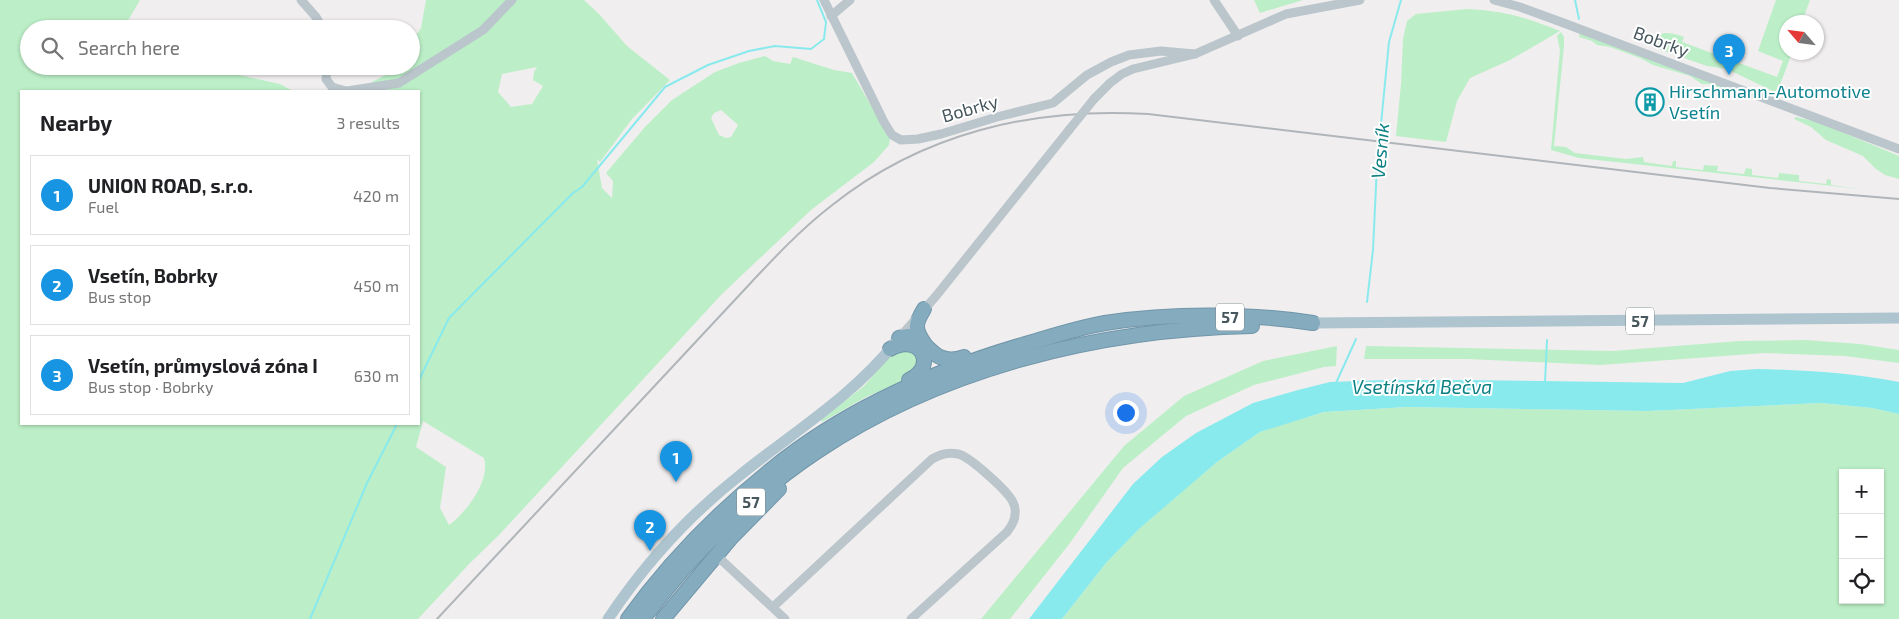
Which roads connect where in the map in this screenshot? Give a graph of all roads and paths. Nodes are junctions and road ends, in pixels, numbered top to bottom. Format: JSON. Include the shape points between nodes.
{"nodes":[{"id":1,"x":301,"y":0,"type":"edge"},
{"id":2,"x":512,"y":0,"type":"edge"},
{"id":3,"x":824,"y":0,"type":"edge"},
{"id":4,"x":850,"y":0,"type":"edge"},
{"id":5,"x":1214,"y":0,"type":"edge"},
{"id":6,"x":1360,"y":0,"type":"edge"},
{"id":7,"x":1494,"y":0,"type":"edge"},
{"id":8,"x":831,"y":16,"type":"junction"},
{"id":9,"x":318,"y":20,"type":"edge"},
{"id":10,"x":1238,"y":36,"type":"junction"},
{"id":11,"x":1195,"y":54,"type":"junction"},
{"id":12,"x":420,"y":70,"type":"edge"},
{"id":13,"x":326,"y":75,"type":"edge"},
{"id":14,"x":412,"y":75,"type":"edge"},
{"id":15,"x":342,"y":90,"type":"edge"},
{"id":16,"x":353,"y":90,"type":"edge"},
{"id":17,"x":1899,"y":149,"type":"edge"},
{"id":18,"x":924,"y":309,"type":"junction"},
{"id":19,"x":1899,"y":318,"type":"edge"},
{"id":20,"x":1313,"y":323,"type":"junction"},
{"id":21,"x":1072,"y":331,"type":"junction"},
{"id":22,"x":903,"y":339,"type":"junction"},
{"id":23,"x":926,"y":346,"type":"junction"},
{"id":24,"x":882,"y":413,"type":"junction"},
{"id":25,"x":847,"y":419,"type":"junction"},
{"id":26,"x":716,"y":555,"type":"junction"},
{"id":27,"x":773,"y":607,"type":"junction"},
{"id":28,"x":608,"y":619,"type":"edge"},
{"id":29,"x":628,"y":619,"type":"edge"},
{"id":30,"x":643,"y":619,"type":"edge"},
{"id":31,"x":663,"y":619,"type":"edge"},
{"id":32,"x":785,"y":619,"type":"edge"},
{"id":33,"x":910,"y":619,"type":"edge"}],
"edges":[{"from":1,"to":9,"type":"street"},
{"from":2,"to":12,"type":"street","via":[[483,30]]},
{"from":3,"to":8,"type":"street","name":"Bobrky"},
{"from":4,"to":8,"type":"street"},
{"from":5,"to":10,"type":"street"},
{"from":6,"to":10,"type":"street","name":"Bobrky","via":[[1286,14]]},
{"from":7,"to":17,"type":"street","name":"Bobrky","via":[[1553,19]]},
{"from":8,"to":11,"type":"street","name":"Bobrky","via":[[884,122],[892,135],[901,140],[941,134],[1053,103],[1087,75],[1129,55],[1161,51]]},
{"from":10,"to":11,"type":"street","name":"Bobrky"},
{"from":11,"to":18,"type":"street","name":"Bobrky","bridge":true,"via":[[1145,66],[1122,74],[1110,83]]},
{"from":13,"to":15,"type":"street","via":[[332,87]]},
{"from":14,"to":16,"type":"street","via":[[399,83]]},
{"from":18,"to":22,"type":"street","name":"Bobrky"},
{"from":18,"to":23,"type":"highway","via":[[916,330]]},
{"from":19,"to":20,"type":"main road","number":"57"},
{"from":20,"to":21,"type":"highway","number":"57","via":[[1275,318],[1186,317],[1122,321]]},
{"from":20,"to":24,"type":"highway","number":"57","via":[[1188,329],[1074,345],[957,381]]},
{"from":21,"to":23,"type":"highway","via":[[1018,340],[952,360],[940,358]]},
{"from":21,"to":25,"type":"highway","number":"57","via":[[952,369]]},
{"from":22,"to":23,"type":"highway","via":[[916,338]]},
{"from":22,"to":25,"type":"highway","via":[[923,355],[920,374],[878,395]]},
{"from":22,"to":28,"type":"main road","via":[[864,379],[702,507],[648,565]]},
{"from":24,"to":26,"type":"highway","via":[[795,474]]},
{"from":24,"to":30,"type":"highway","number":"57","via":[[816,452],[759,495],[702,548]]},
{"from":25,"to":29,"type":"highway","number":"57","via":[[780,462],[727,507],[667,568]]},
{"from":26,"to":27,"type":"street"},
{"from":26,"to":31,"type":"highway"},
{"from":27,"to":32,"type":"street"},
{"from":27,"to":33,"type":"street","via":[[932,459],[949,453],[960,454],[1008,496],[1014,504],[1013,524]]}]}
